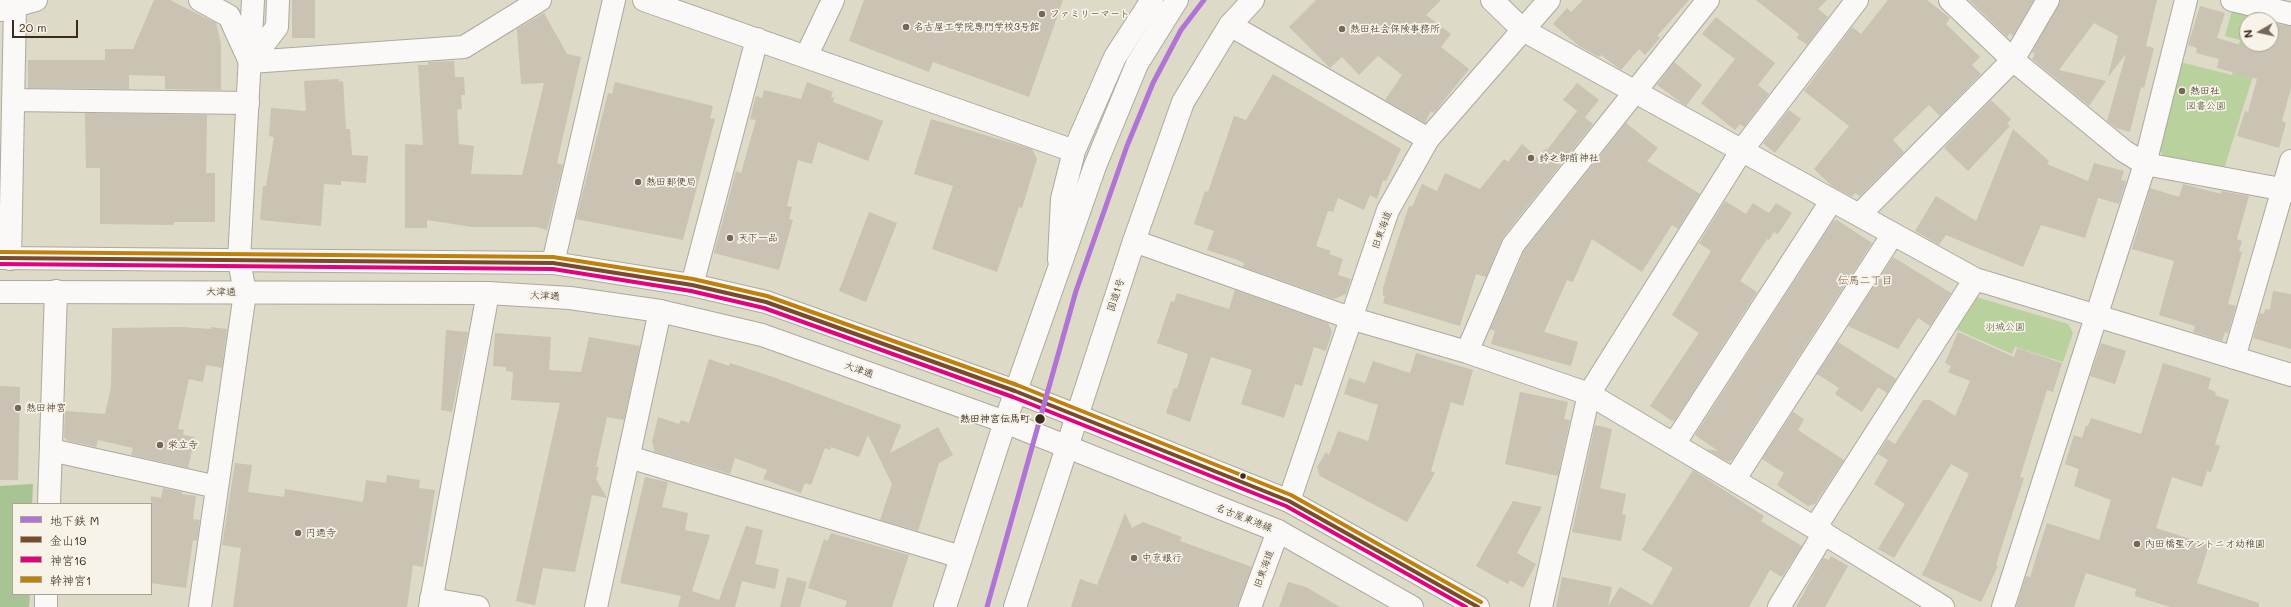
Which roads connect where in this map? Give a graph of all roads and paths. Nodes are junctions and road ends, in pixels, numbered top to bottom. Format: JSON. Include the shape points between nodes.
{"nodes":[{"id":1,"x":36,"y":0,"type":"edge"},
{"id":2,"x":200,"y":0,"type":"edge"},
{"id":3,"x":253,"y":0,"type":"edge"},
{"id":4,"x":278,"y":0,"type":"edge"},
{"id":5,"x":540,"y":0,"type":"edge"},
{"id":6,"x":614,"y":0,"type":"edge"},
{"id":7,"x":644,"y":0,"type":"edge"},
{"id":8,"x":833,"y":0,"type":"edge"},
{"id":9,"x":1152,"y":0,"type":"edge"},
{"id":10,"x":1177,"y":0,"type":"edge"},
{"id":11,"x":1253,"y":0,"type":"edge"},
{"id":12,"x":1492,"y":0,"type":"edge"},
{"id":13,"x":1549,"y":0,"type":"edge"},
{"id":14,"x":1708,"y":0,"type":"edge"},
{"id":15,"x":1857,"y":0,"type":"edge"},
{"id":16,"x":1950,"y":0,"type":"edge"},
{"id":17,"x":2048,"y":0,"type":"edge"},
{"id":18,"x":2186,"y":0,"type":"edge"},
{"id":19,"x":2232,"y":0,"type":"edge"},
{"id":20,"x":7,"y":8,"type":"edge"},
{"id":21,"x":229,"y":8,"type":"edge"},
{"id":22,"x":2278,"y":8,"type":"edge"},
{"id":23,"x":1230,"y":25,"type":"junction"},
{"id":24,"x":1523,"y":30,"type":"junction"},
{"id":25,"x":757,"y":40,"type":"junction"},
{"id":26,"x":806,"y":57,"type":"junction"},
{"id":27,"x":2013,"y":60,"type":"junction"},
{"id":28,"x":250,"y":62,"type":"junction"},
{"id":29,"x":1637,"y":91,"type":"junction"},
{"id":30,"x":13,"y":100,"type":"junction"},
{"id":31,"x":248,"y":103,"type":"junction"},
{"id":32,"x":1428,"y":138,"type":"junction"},
{"id":33,"x":1742,"y":150,"type":"junction"},
{"id":34,"x":1074,"y":151,"type":"junction"},
{"id":35,"x":2291,"y":161,"type":"edge"},
{"id":36,"x":2145,"y":164,"type":"junction"},
{"id":37,"x":2287,"y":190,"type":"edge"},
{"id":38,"x":1832,"y":200,"type":"junction"},
{"id":39,"x":1859,"y":215,"type":"junction"},
{"id":40,"x":1893,"y":234,"type":"junction"},
{"id":41,"x":1134,"y":241,"type":"junction"},
{"id":42,"x":5,"y":259,"type":"edge"},
{"id":43,"x":239,"y":260,"type":"junction"},
{"id":44,"x":553,"y":263,"type":"junction"},
{"id":45,"x":1058,"y":275,"type":"junction"},
{"id":46,"x":1975,"y":279,"type":"junction"},
{"id":47,"x":692,"y":285,"type":"junction"},
{"id":48,"x":56,"y":291,"type":"junction"},
{"id":49,"x":0,"y":292,"type":"edge"},
{"id":50,"x":245,"y":293,"type":"junction"},
{"id":51,"x":488,"y":293,"type":"junction"},
{"id":52,"x":660,"y":311,"type":"junction"},
{"id":53,"x":2096,"y":316,"type":"junction"},
{"id":54,"x":1350,"y":318,"type":"junction"},
{"id":55,"x":1467,"y":352,"type":"junction"},
{"id":56,"x":2234,"y":358,"type":"junction"},
{"id":57,"x":2291,"y":375,"type":"edge"},
{"id":58,"x":1015,"y":391,"type":"junction"},
{"id":59,"x":1589,"y":394,"type":"junction"},
{"id":60,"x":1077,"y":415,"type":"junction"},
{"id":61,"x":1005,"y":422,"type":"junction"},
{"id":62,"x":1674,"y":444,"type":"junction"},
{"id":63,"x":1066,"y":448,"type":"junction"},
{"id":64,"x":51,"y":450,"type":"junction"},
{"id":65,"x":629,"y":457,"type":"junction"},
{"id":66,"x":1734,"y":480,"type":"junction"},
{"id":67,"x":217,"y":487,"type":"junction"},
{"id":68,"x":1289,"y":501,"type":"junction"},
{"id":69,"x":49,"y":503,"type":"edge"},
{"id":70,"x":1820,"y":530,"type":"junction"},
{"id":71,"x":1278,"y":531,"type":"junction"},
{"id":72,"x":961,"y":558,"type":"junction"},
{"id":73,"x":46,"y":595,"type":"edge"},
{"id":74,"x":430,"y":603,"type":"edge"},
{"id":75,"x":46,"y":607,"type":"edge"},
{"id":76,"x":200,"y":607,"type":"edge"},
{"id":77,"x":478,"y":607,"type":"edge"},
{"id":78,"x":596,"y":607,"type":"edge"},
{"id":79,"x":945,"y":607,"type":"edge"},
{"id":80,"x":1015,"y":607,"type":"edge"},
{"id":81,"x":1250,"y":607,"type":"edge"},
{"id":82,"x":1412,"y":607,"type":"edge"},
{"id":83,"x":1478,"y":607,"type":"edge"},
{"id":84,"x":1541,"y":607,"type":"edge"},
{"id":85,"x":1779,"y":607,"type":"edge"},
{"id":86,"x":1943,"y":607,"type":"edge"},
{"id":87,"x":2003,"y":607,"type":"edge"}],
"edges":[{"from":1,"to":20,"type":"main road"},
{"from":2,"to":21,"type":"main road"},
{"from":3,"to":28,"type":"main road"},
{"from":4,"to":28,"type":"main road","via":[[277,27]]},
{"from":5,"to":28,"type":"main road","via":[[464,47]]},
{"from":6,"to":44,"type":"main road"},
{"from":7,"to":25,"type":"main road"},
{"from":8,"to":26,"type":"main road"},
{"from":9,"to":34,"type":"main road","via":[[1115,57]]},
{"from":10,"to":45,"type":"main road","via":[[1137,64],[1096,166]]},
{"from":11,"to":23,"type":"main road","name":"国道1号"},
{"from":12,"to":24,"type":"main road"},
{"from":13,"to":24,"type":"main road","name":"旧東海道"},
{"from":14,"to":29,"type":"main road"},
{"from":15,"to":33,"type":"main road"},
{"from":16,"to":27,"type":"main road"},
{"from":17,"to":27,"type":"main road"},
{"from":18,"to":36,"type":"main road"},
{"from":19,"to":22,"type":"main road"},
{"from":20,"to":30,"type":"main road"},
{"from":21,"to":28,"type":"main road"},
{"from":23,"to":32,"type":"main road"},
{"from":23,"to":41,"type":"main road","name":"国道1号","via":[[1183,102]]},
{"from":24,"to":29,"type":"main road"},
{"from":24,"to":32,"type":"main road","name":"旧東海道"},
{"from":25,"to":26,"type":"main road"},
{"from":25,"to":47,"type":"main road"},
{"from":26,"to":34,"type":"main road"},
{"from":27,"to":36,"type":"main road","via":[[2124,151]]},
{"from":27,"to":39,"type":"main road"},
{"from":28,"to":31,"type":"main road"},
{"from":29,"to":33,"type":"main road"},
{"from":29,"to":55,"type":"main road","via":[[1513,244]]},
{"from":30,"to":31,"type":"main road"},
{"from":30,"to":42,"type":"main road"},
{"from":31,"to":43,"type":"main road"},
{"from":32,"to":54,"type":"main road","name":"旧東海道","via":[[1388,210]]},
{"from":33,"to":38,"type":"main road"},
{"from":33,"to":59,"type":"main road"},
{"from":34,"to":45,"type":"main road","via":[[1062,200]]},
{"from":35,"to":37,"type":"main road"},
{"from":36,"to":37,"type":"main road"},
{"from":36,"to":53,"type":"main road"},
{"from":37,"to":56,"type":"main road"},
{"from":38,"to":39,"type":"main road"},
{"from":38,"to":62,"type":"main road"},
{"from":39,"to":40,"type":"main road"},
{"from":40,"to":46,"type":"main road"},
{"from":40,"to":66,"type":"main road"},
{"from":41,"to":54,"type":"main road"},
{"from":41,"to":60,"type":"main road","name":"国道1号"},
{"from":42,"to":43,"type":"main road"},
{"from":43,"to":44,"type":"main road"},
{"from":43,"to":50,"type":"main road"},
{"from":44,"to":47,"type":"main road"},
{"from":45,"to":58,"type":"main road"},
{"from":46,"to":53,"type":"main road"},
{"from":46,"to":70,"type":"main road"},
{"from":47,"to":58,"type":"main road","via":[[766,302]]},
{"from":48,"to":49,"type":"main road","name":"大津通"},
{"from":48,"to":50,"type":"main road","name":"大津通"},
{"from":48,"to":64,"type":"main road"},
{"from":50,"to":51,"type":"main road","name":"大津通"},
{"from":50,"to":67,"type":"main road"},
{"from":51,"to":52,"type":"main road","name":"大津通","via":[[570,298]]},
{"from":51,"to":74,"type":"main road"},
{"from":52,"to":61,"type":"main road","name":"大津通","via":[[762,335]]},
{"from":52,"to":65,"type":"main road"},
{"from":53,"to":56,"type":"main road"},
{"from":53,"to":87,"type":"main road"},
{"from":54,"to":55,"type":"main road"},
{"from":54,"to":68,"type":"main road","name":"旧東海道"},
{"from":55,"to":59,"type":"main road"},
{"from":56,"to":57,"type":"main road"},
{"from":58,"to":60,"type":"main road"},
{"from":58,"to":61,"type":"main road"},
{"from":59,"to":62,"type":"main road"},
{"from":59,"to":84,"type":"main road"},
{"from":60,"to":63,"type":"main road","name":"国道1号"},
{"from":60,"to":68,"type":"main road"},
{"from":61,"to":63,"type":"main road","name":"大津通"},
{"from":61,"to":72,"type":"main road"},
{"from":62,"to":66,"type":"main road"},
{"from":63,"to":71,"type":"main road","name":"名古屋東港線"},
{"from":63,"to":80,"type":"main road","name":"国道1号"},
{"from":64,"to":67,"type":"main road"},
{"from":64,"to":69,"type":"main road"},
{"from":65,"to":72,"type":"main road"},
{"from":65,"to":78,"type":"main road"},
{"from":66,"to":70,"type":"main road"},
{"from":67,"to":76,"type":"main road"},
{"from":68,"to":83,"type":"main road"},
{"from":70,"to":85,"type":"main road"},
{"from":70,"to":86,"type":"main road"},
{"from":71,"to":81,"type":"main road","name":"旧東海道"},
{"from":71,"to":82,"type":"main road","name":"名古屋東港線"},
{"from":72,"to":79,"type":"main road"},
{"from":73,"to":75,"type":"main road"},
{"from":74,"to":77,"type":"main road"}]}
